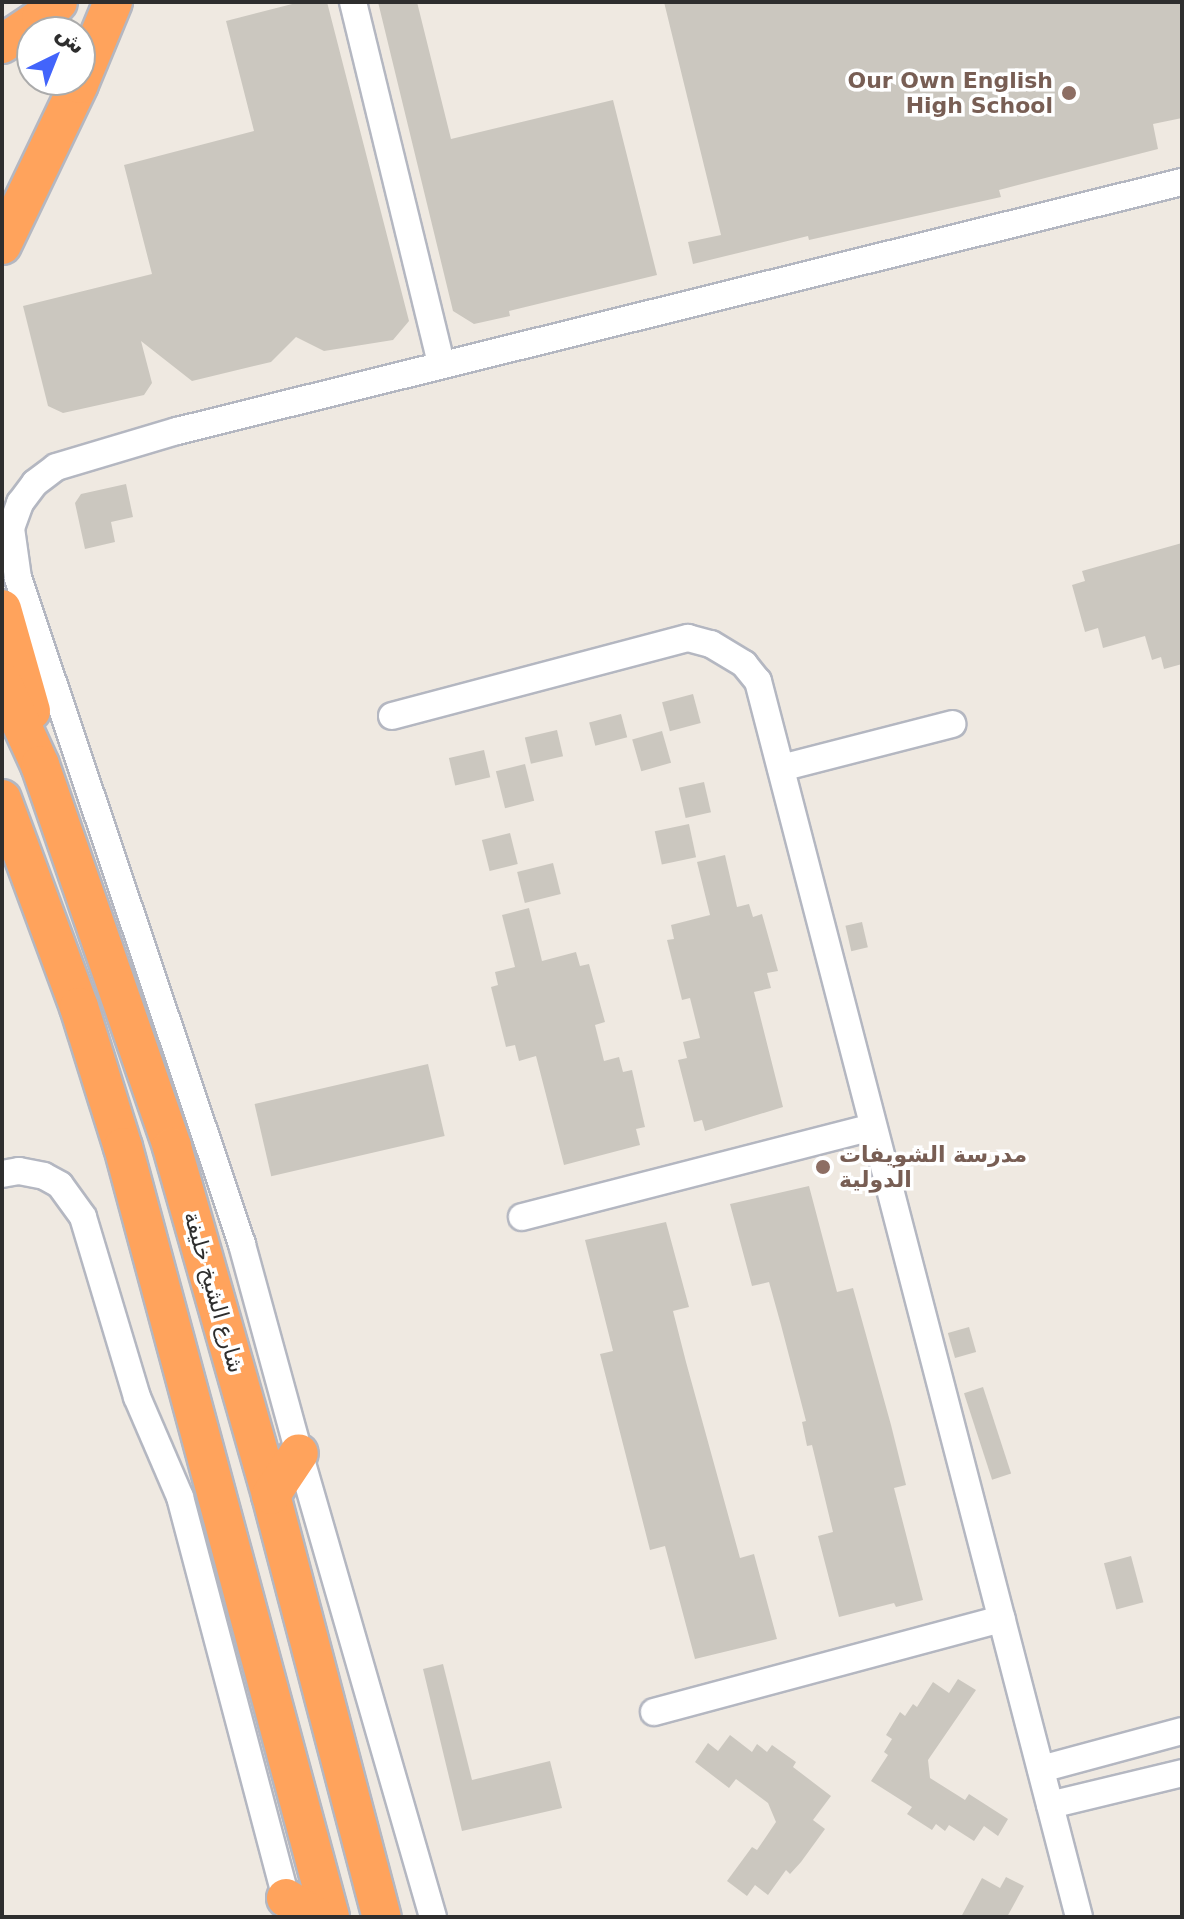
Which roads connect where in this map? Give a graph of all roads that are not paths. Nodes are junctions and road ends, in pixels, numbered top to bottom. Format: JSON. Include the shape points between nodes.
{"nodes":[{"id":1,"x":58,"y":2,"type":"edge"},
{"id":2,"x":113,"y":2,"type":"edge"},
{"id":3,"x":133,"y":2,"type":"edge"},
{"id":4,"x":353,"y":2,"type":"edge"},
{"id":5,"x":96,"y":43,"type":"edge"},
{"id":6,"x":2,"y":44,"type":"edge"},
{"id":7,"x":96,"y":61,"type":"edge"},
{"id":8,"x":73,"y":96,"type":"edge"},
{"id":9,"x":1182,"y":182,"type":"edge"},
{"id":10,"x":2,"y":245,"type":"edge"},
{"id":11,"x":441,"y":363,"type":"junction"},
{"id":12,"x":2,"y":609,"type":"edge"},
{"id":13,"x":2,"y":682,"type":"edge"},
{"id":14,"x":392,"y":716,"type":"dead end"},
{"id":15,"x":952,"y":724,"type":"dead end"},
{"id":16,"x":40,"y":765,"type":"junction"},
{"id":17,"x":781,"y":768,"type":"junction"},
{"id":18,"x":2,"y":799,"type":"edge"},
{"id":19,"x":873,"y":1127,"type":"junction"},
{"id":20,"x":2,"y":1174,"type":"edge"},
{"id":21,"x":522,"y":1217,"type":"dead end"},
{"id":22,"x":299,"y":1453,"type":"junction"},
{"id":23,"x":271,"y":1495,"type":"junction"},
{"id":24,"x":1002,"y":1619,"type":"junction"},
{"id":25,"x":654,"y":1712,"type":"dead end"},
{"id":26,"x":1182,"y":1731,"type":"edge"},
{"id":27,"x":1129,"y":1745,"type":"junction"},
{"id":28,"x":1041,"y":1769,"type":"junction"},
{"id":29,"x":1182,"y":1773,"type":"edge"},
{"id":30,"x":1139,"y":1783,"type":"junction"},
{"id":31,"x":1050,"y":1805,"type":"junction"},
{"id":32,"x":297,"y":1911,"type":"edge"},
{"id":33,"x":330,"y":1917,"type":"edge"},
{"id":34,"x":382,"y":1917,"type":"edge"},
{"id":35,"x":433,"y":1917,"type":"edge"},
{"id":36,"x":1079,"y":1917,"type":"edge"}],
"edges":[{"from":1,"to":6,"type":"highway"},
{"from":2,"to":5,"type":"highway"},
{"from":3,"to":7,"type":"street"},
{"from":4,"to":11,"type":"street"},
{"from":8,"to":10,"type":"highway"},
{"from":9,"to":11,"type":"street"},
{"from":11,"to":22,"type":"street","via":[[56,467],[20,503],[11,528],[18,578],[242,1244]]},
{"from":12,"to":16,"type":"highway","via":[[33,717]]},
{"from":13,"to":16,"type":"highway","name":"شارع الشيخ خليفة"},
{"from":14,"to":17,"type":"street","via":[[677,640],[700,639],[744,664],[758,681]]},
{"from":15,"to":17,"type":"street"},
{"from":16,"to":23,"type":"highway","name":"شارع الشيخ خليفة","via":[[172,1147]]},
{"from":17,"to":19,"type":"street"},
{"from":18,"to":33,"type":"highway","via":[[79,1007],[123,1147]]},
{"from":19,"to":21,"type":"street"},
{"from":19,"to":24,"type":"street"},
{"from":20,"to":32,"type":"street","via":[[44,1176],[60,1185],[83,1217],[137,1397],[180,1497]]},
{"from":22,"to":23,"type":"highway"},
{"from":22,"to":35,"type":"street"},
{"from":23,"to":34,"type":"highway","name":"شارع الشيخ خليفة"},
{"from":24,"to":25,"type":"street"},
{"from":24,"to":28,"type":"street"},
{"from":26,"to":27,"type":"street"},
{"from":27,"to":28,"type":"street"},
{"from":27,"to":30,"type":"street"},
{"from":28,"to":31,"type":"street"},
{"from":29,"to":30,"type":"street"},
{"from":30,"to":31,"type":"street"},
{"from":31,"to":36,"type":"street"}]}
